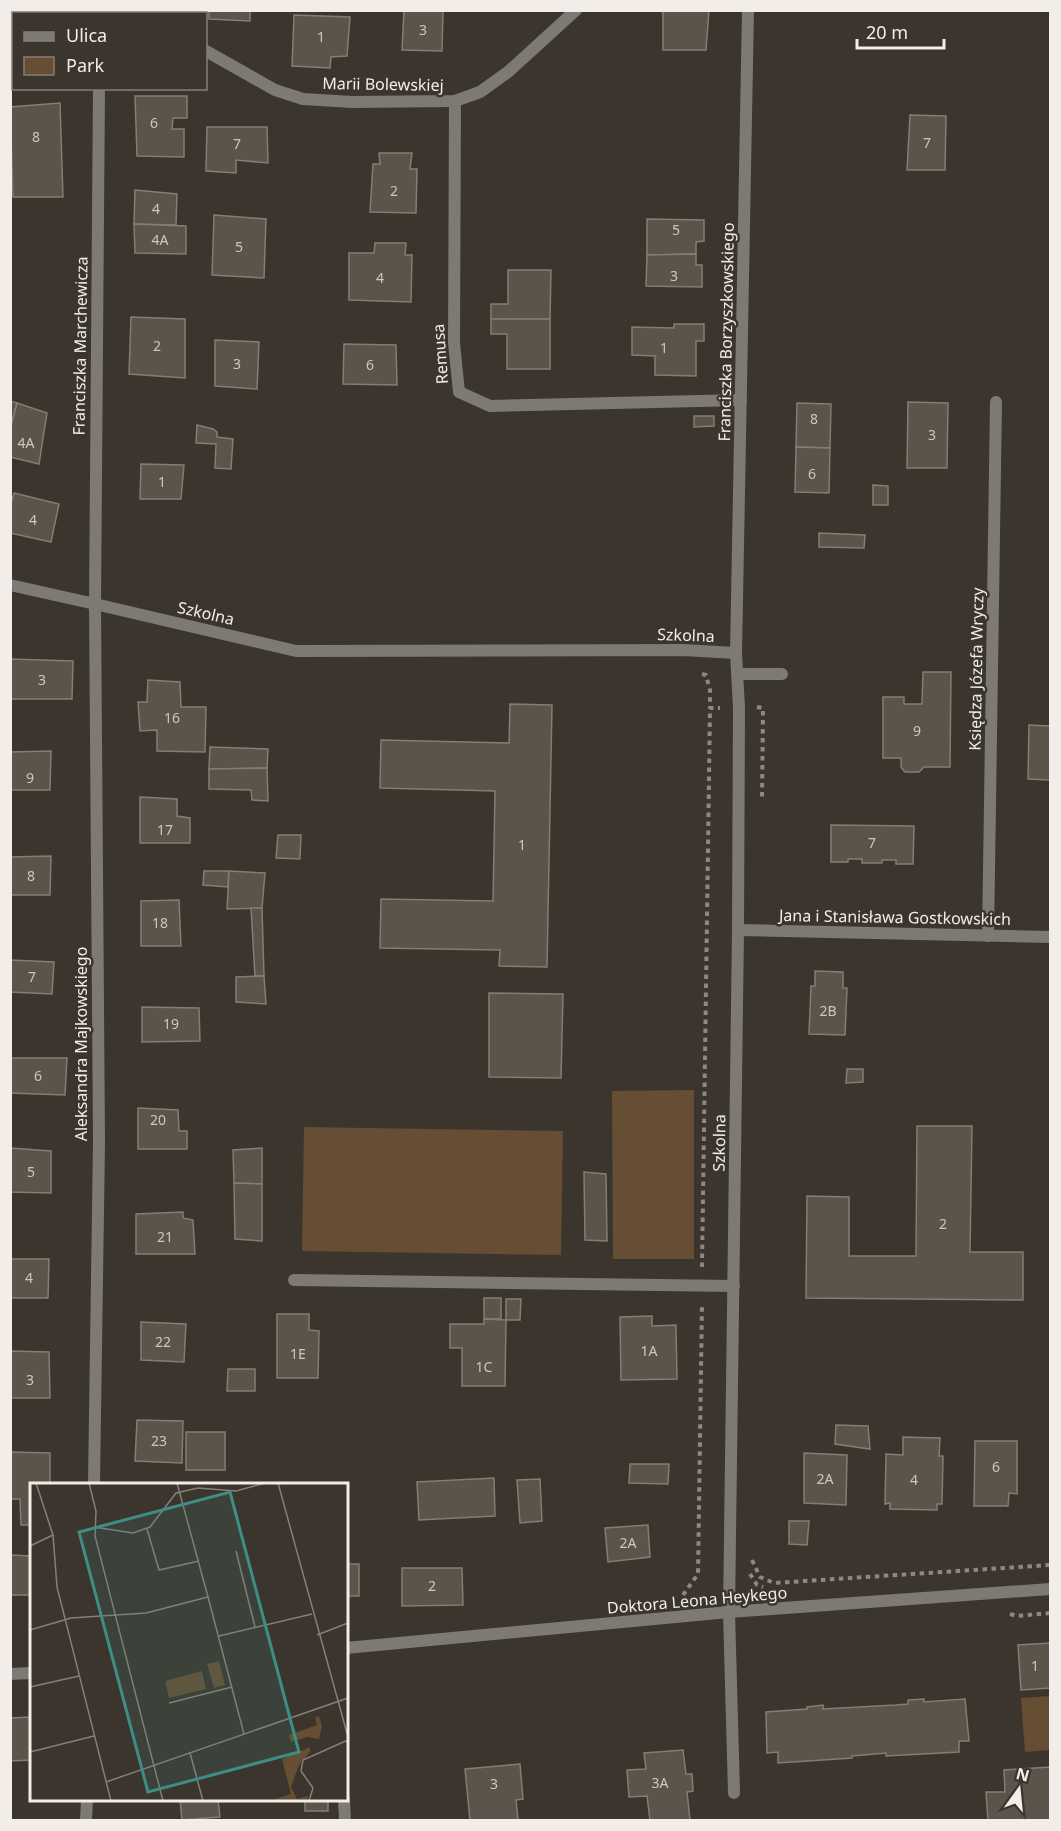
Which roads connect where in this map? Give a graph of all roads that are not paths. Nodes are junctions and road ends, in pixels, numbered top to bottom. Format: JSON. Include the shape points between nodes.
{"nodes":[{"id":1,"x":576,"y":10,"type":"edge"},
{"id":2,"x":748,"y":10,"type":"edge"},
{"id":3,"x":207,"y":52,"type":"edge"},
{"id":4,"x":99,"y":90,"type":"edge"},
{"id":5,"x":455,"y":101,"type":"junction"},
{"id":6,"x":741,"y":400,"type":"junction"},
{"id":7,"x":996,"y":402,"type":"dead end"},
{"id":8,"x":10,"y":585,"type":"edge"},
{"id":9,"x":95,"y":604,"type":"junction"},
{"id":10,"x":736,"y":653,"type":"junction"},
{"id":11,"x":738,"y":674,"type":"junction"},
{"id":12,"x":782,"y":674,"type":"dead end"},
{"id":13,"x":738,"y":930,"type":"junction"},
{"id":14,"x":988,"y":936,"type":"junction"},
{"id":15,"x":1050,"y":938,"type":"edge"},
{"id":16,"x":294,"y":1280,"type":"dead end"},
{"id":17,"x":734,"y":1286,"type":"junction"},
{"id":18,"x":94,"y":1483,"type":"edge"},
{"id":19,"x":1050,"y":1590,"type":"edge"},
{"id":20,"x":729,"y":1612,"type":"junction"},
{"id":21,"x":348,"y":1648,"type":"edge"},
{"id":22,"x":30,"y":1673,"type":"edge"},
{"id":23,"x":10,"y":1674,"type":"edge"},
{"id":24,"x":734,"y":1793,"type":"dead end"},
{"id":25,"x":87,"y":1801,"type":"edge"},
{"id":26,"x":344,"y":1801,"type":"edge"},
{"id":27,"x":86,"y":1821,"type":"edge"},
{"id":28,"x":345,"y":1821,"type":"edge"}],
"edges":[{"from":1,"to":5,"type":"street","name":"Marii Bolewskiej","via":[[508,72],[480,92]]},
{"from":2,"to":6,"type":"street","name":"Franciszka Borzyszkowskiego"},
{"from":3,"to":5,"type":"street","name":"Marii Bolewskiej","via":[[275,90],[303,99]]},
{"from":4,"to":9,"type":"street","name":"Franciszka Marchewicza"},
{"from":5,"to":6,"type":"street","name":"Remusa","via":[[454,343],[459,392],[490,406]]},
{"from":6,"to":10,"type":"street","name":"Franciszka Borzyszkowskiego"},
{"from":7,"to":14,"type":"street","name":"Księdza Józefa Wryczy"},
{"from":8,"to":9,"type":"street","name":"Szkolna"},
{"from":9,"to":10,"type":"street","name":"Szkolna","via":[[296,651]]},
{"from":9,"to":18,"type":"street","name":"Aleksandra Majkowskiego","via":[[99,1140]]},
{"from":10,"to":11,"type":"street","name":"Szkolna"},
{"from":11,"to":12,"type":"street"},
{"from":11,"to":13,"type":"street","name":"Szkolna"},
{"from":13,"to":14,"type":"street","name":"Jana i Stanisława Gostkowskich"},
{"from":13,"to":17,"type":"street","name":"Szkolna"},
{"from":14,"to":15,"type":"street","name":"Jana i Stanisława Gostkowskich"},
{"from":16,"to":17,"type":"street"},
{"from":17,"to":20,"type":"street","name":"Szkolna"},
{"from":19,"to":20,"type":"street","name":"Doktora Leona Heykego"},
{"from":20,"to":21,"type":"street","name":"Doktora Leona Heykego"},
{"from":20,"to":24,"type":"street","name":"Szkolna"},
{"from":22,"to":23,"type":"street"},
{"from":25,"to":27,"type":"street"},
{"from":26,"to":28,"type":"street"}]}
